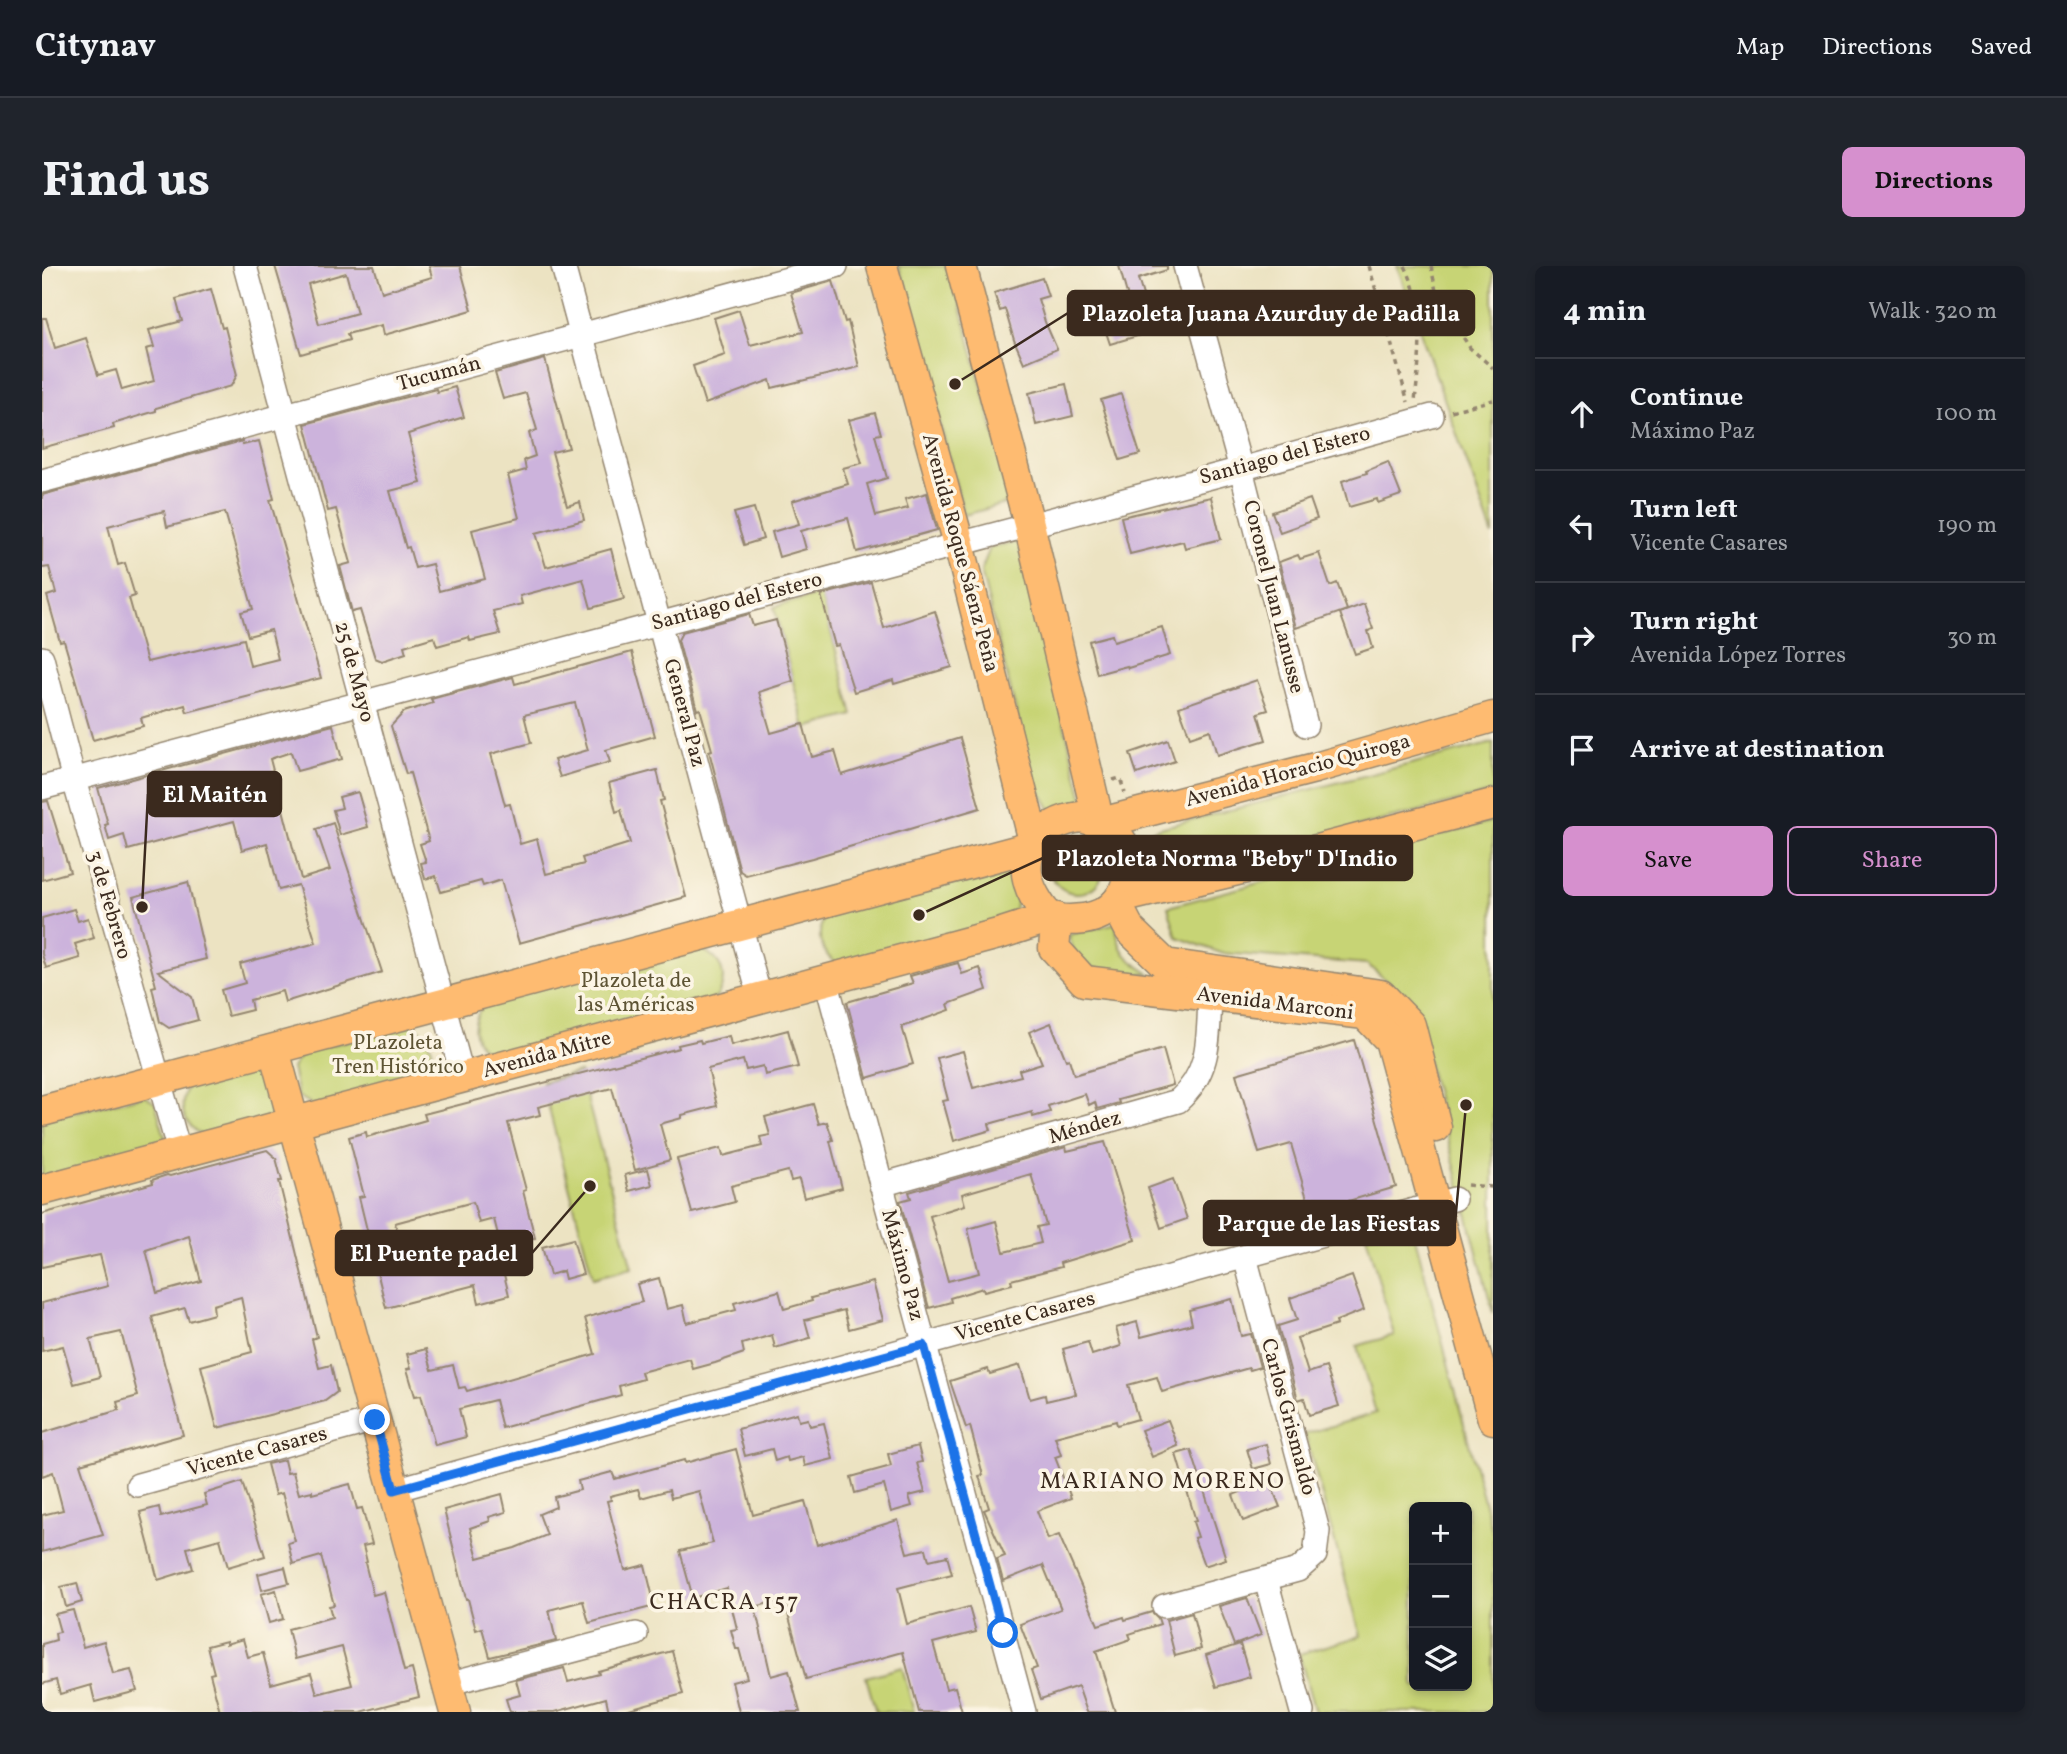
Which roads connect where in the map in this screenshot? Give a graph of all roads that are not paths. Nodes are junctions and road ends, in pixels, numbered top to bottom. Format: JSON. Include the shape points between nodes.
{"nodes":[{"id":1,"x":245,"y":266,"type":"edge"},
{"id":2,"x":563,"y":266,"type":"edge"},
{"id":3,"x":836,"y":266,"type":"edge"},
{"id":4,"x":882,"y":266,"type":"edge"},
{"id":5,"x":961,"y":266,"type":"edge"},
{"id":6,"x":1185,"y":266,"type":"edge"},
{"id":7,"x":582,"y":335,"type":"junction"},
{"id":8,"x":285,"y":415,"type":"junction"},
{"id":9,"x":1422,"y":418,"type":"road end"},
{"id":10,"x":1241,"y":469,"type":"junction"},
{"id":11,"x":42,"y":481,"type":"edge"},
{"id":12,"x":1030,"y":524,"type":"junction"},
{"id":13,"x":959,"y":544,"type":"junction"},
{"id":14,"x":659,"y":622,"type":"junction"},
{"id":15,"x":42,"y":658,"type":"edge"},
{"id":16,"x":362,"y":705,"type":"junction"},
{"id":17,"x":1493,"y":717,"type":"edge"},
{"id":18,"x":1306,"y":725,"type":"dead end"},
{"id":19,"x":74,"y":780,"type":"junction"},
{"id":20,"x":42,"y":788,"type":"edge"},
{"id":21,"x":1493,"y":804,"type":"edge"},
{"id":22,"x":1098,"y":822,"type":"junction"},
{"id":23,"x":1033,"y":844,"type":"junction"},
{"id":24,"x":1118,"y":901,"type":"junction"},
{"id":25,"x":1054,"y":918,"type":"junction"},
{"id":26,"x":741,"y":925,"type":"junction"},
{"id":27,"x":826,"y":980,"type":"junction"},
{"id":28,"x":1210,"y":996,"type":"junction"},
{"id":29,"x":760,"y":998,"type":"junction"},
{"id":30,"x":443,"y":1005,"type":"junction"},
{"id":31,"x":274,"y":1050,"type":"junction"},
{"id":32,"x":463,"y":1078,"type":"junction"},
{"id":33,"x":158,"y":1079,"type":"junction"},
{"id":34,"x":42,"y":1111,"type":"edge"},
{"id":35,"x":294,"y":1121,"type":"junction"},
{"id":36,"x":179,"y":1151,"type":"junction"},
{"id":37,"x":881,"y":1185,"type":"junction"},
{"id":38,"x":42,"y":1190,"type":"edge"},
{"id":39,"x":1445,"y":1201,"type":"junction"},
{"id":40,"x":1245,"y":1257,"type":"junction"},
{"id":41,"x":924,"y":1345,"type":"junction"},
{"id":42,"x":1493,"y":1348,"type":"edge"},
{"id":43,"x":1493,"y":1419,"type":"edge"},
{"id":44,"x":375,"y":1420,"type":"junction"},
{"id":45,"x":138,"y":1485,"type":"dead end"},
{"id":46,"x":394,"y":1490,"type":"junction"},
{"id":47,"x":1266,"y":1580,"type":"junction"},
{"id":48,"x":1164,"y":1606,"type":"dead end"},
{"id":49,"x":636,"y":1634,"type":"dead end"},
{"id":50,"x":451,"y":1698,"type":"edge"},
{"id":51,"x":1024,"y":1712,"type":"edge"},
{"id":52,"x":1302,"y":1712,"type":"edge"}],
"edges":[{"from":1,"to":8,"type":"street","name":"25 de Mayo"},
{"from":2,"to":7,"type":"street","name":"General Paz"},
{"from":3,"to":7,"type":"street","name":"Tucumán"},
{"from":4,"to":13,"type":"main road","name":"Avenida Roque Sáenz Peña"},
{"from":5,"to":12,"type":"main road"},
{"from":6,"to":10,"type":"street","name":"Coronel Juan Lanusse"},
{"from":7,"to":8,"type":"street","name":"Tucumán"},
{"from":7,"to":14,"type":"street","name":"General Paz"},
{"from":8,"to":11,"type":"street","name":"Tucumán"},
{"from":8,"to":16,"type":"street","name":"25 de Mayo"},
{"from":9,"to":10,"type":"street","name":"Santiago del Estero"},
{"from":10,"to":12,"type":"street","name":"Santiago del Estero"},
{"from":10,"to":18,"type":"street","name":"Coronel Juan Lanusse"},
{"from":12,"to":13,"type":"street","name":"Santiago del Estero"},
{"from":12,"to":22,"type":"main road"},
{"from":13,"to":14,"type":"street","name":"Santiago del Estero"},
{"from":13,"to":23,"type":"main road","name":"Avenida Roque Sáenz Peña"},
{"from":14,"to":16,"type":"street","name":"Santiago del Estero"},
{"from":14,"to":26,"type":"street","name":"General Paz"},
{"from":15,"to":19,"type":"street","name":"3 de Febrero"},
{"from":16,"to":19,"type":"street","name":"Santiago del Estero"},
{"from":16,"to":30,"type":"street","name":"25 de Mayo"},
{"from":17,"to":22,"type":"main road","name":"Avenida Horacio Quiroga","via":[[1328,765]]},
{"from":19,"to":20,"type":"street","name":"Santiago del Estero"},
{"from":19,"to":33,"type":"street","name":"3 de Febrero"},
{"from":21,"to":24,"type":"main road"},
{"from":22,"to":23,"type":"main road","via":[[1066,819],[1051,825]]},
{"from":22,"to":24,"type":"main road","via":[[1121,840],[1127,855],[1126,887]]},
{"from":23,"to":25,"type":"main road","via":[[1027,877],[1039,904]]},
{"from":23,"to":26,"type":"main road"},
{"from":24,"to":25,"type":"main road","via":[[1094,917]]},
{"from":24,"to":39,"type":"main road","name":"Avenida Marconi","via":[[1130,930],[1165,964],[1381,995],[1410,1025]]},
{"from":25,"to":27,"type":"main road","name":"Avenida Mitre"},
{"from":25,"to":28,"type":"main road","name":"Avenida Marconi","via":[[1055,948],[1084,981]]},
{"from":26,"to":29,"type":"street","name":"General Paz"},
{"from":26,"to":30,"type":"main road"},
{"from":27,"to":29,"type":"main road","name":"Avenida Mitre"},
{"from":27,"to":37,"type":"street","name":"Máximo Paz"},
{"from":28,"to":37,"type":"street","name":"Méndez","via":[[1202,1069],[1193,1088],[1178,1101]]},
{"from":28,"to":39,"type":"main road","name":"Avenida Marconi","via":[[1365,1014],[1390,1040]]},
{"from":29,"to":32,"type":"main road","name":"Avenida Mitre"},
{"from":30,"to":31,"type":"main road"},
{"from":30,"to":32,"type":"street","name":"25 de Mayo"},
{"from":31,"to":33,"type":"main road"},
{"from":31,"to":35,"type":"main road"},
{"from":32,"to":35,"type":"main road","name":"Avenida Mitre"},
{"from":33,"to":34,"type":"main road"},
{"from":33,"to":36,"type":"street","name":"3 de Febrero"},
{"from":35,"to":36,"type":"main road","name":"Avenida Mitre"},
{"from":35,"to":44,"type":"main road"},
{"from":36,"to":38,"type":"main road","name":"Avenida Mitre"},
{"from":37,"to":41,"type":"street","name":"Máximo Paz"},
{"from":39,"to":40,"type":"street","name":"Vicente Casares"},
{"from":39,"to":42,"type":"main road","name":"Avenida Marconi"},
{"from":39,"to":43,"type":"main road","name":"Avenida Marconi"},
{"from":40,"to":41,"type":"street","name":"Vicente Casares"},
{"from":40,"to":47,"type":"street","name":"Carlos Grismaldo","via":[[1318,1531],[1315,1555],[1298,1570]]},
{"from":41,"to":46,"type":"street","name":"Vicente Casares"},
{"from":41,"to":51,"type":"street","name":"Máximo Paz"},
{"from":44,"to":45,"type":"street","name":"Vicente Casares"},
{"from":44,"to":46,"type":"main road"},
{"from":46,"to":50,"type":"main road"},
{"from":47,"to":48,"type":"street"},
{"from":47,"to":52,"type":"street"},
{"from":49,"to":50,"type":"street"}]}
